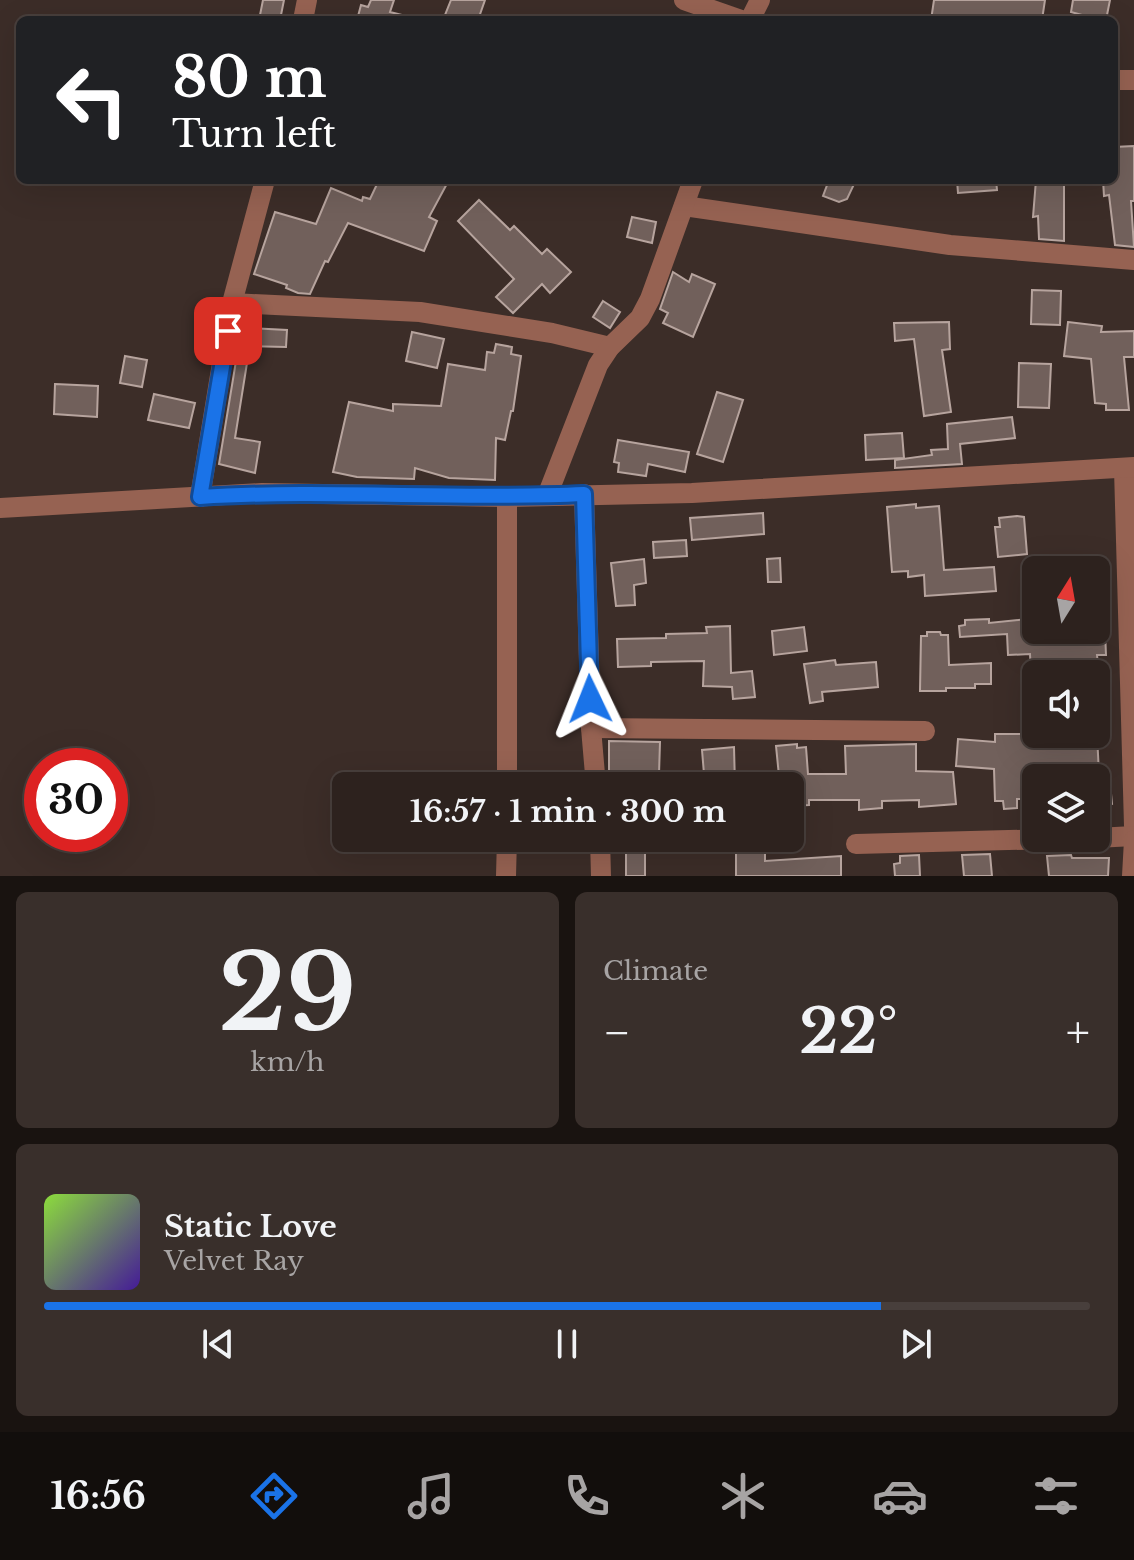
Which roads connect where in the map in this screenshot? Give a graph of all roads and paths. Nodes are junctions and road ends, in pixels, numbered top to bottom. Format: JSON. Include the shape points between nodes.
{"nodes":[{"id":1,"x":684,"y":0,"type":"edge"},
{"id":2,"x":730,"y":16,"type":"edge"},
{"id":3,"x":264,"y":184,"type":"edge"},
{"id":4,"x":692,"y":184,"type":"edge"},
{"id":5,"x":684,"y":206,"type":"junction"},
{"id":6,"x":1134,"y":260,"type":"edge"},
{"id":7,"x":232,"y":303,"type":"junction"},
{"id":8,"x":610,"y":347,"type":"junction"},
{"id":9,"x":1129,"y":468,"type":"edge"},
{"id":10,"x":584,"y":494,"type":"junction"},
{"id":11,"x":547,"y":496,"type":"junction"},
{"id":12,"x":200,"y":497,"type":"junction"},
{"id":13,"x":507,"y":497,"type":"junction"},
{"id":14,"x":0,"y":508,"type":"edge"},
{"id":15,"x":1132,"y":645,"type":"edge"},
{"id":16,"x":591,"y":728,"type":"junction"},
{"id":17,"x":925,"y":731,"type":"dead end"},
{"id":18,"x":507,"y":772,"type":"edge"},
{"id":19,"x":595,"y":772,"type":"edge"},
{"id":20,"x":1134,"y":826,"type":"edge"},
{"id":21,"x":1110,"y":838,"type":"edge"},
{"id":22,"x":1134,"y":838,"type":"edge"},
{"id":23,"x":1022,"y":840,"type":"edge"},
{"id":24,"x":856,"y":844,"type":"dead end"},
{"id":25,"x":507,"y":852,"type":"edge"},
{"id":26,"x":600,"y":852,"type":"edge"},
{"id":27,"x":506,"y":876,"type":"edge"},
{"id":28,"x":601,"y":876,"type":"edge"},
{"id":29,"x":1132,"y":876,"type":"edge"}],
"edges":[{"from":1,"to":2,"type":"street"},
{"from":3,"to":7,"type":"street"},
{"from":4,"to":5,"type":"street"},
{"from":5,"to":6,"type":"street","via":[[950,245]]},
{"from":5,"to":8,"type":"street","via":[[650,299],[640,318]]},
{"from":7,"to":8,"type":"street","via":[[420,312]]},
{"from":7,"to":12,"type":"street"},
{"from":8,"to":11,"type":"street","via":[[598,365]]},
{"from":9,"to":10,"type":"street","via":[[692,493]]},
{"from":9,"to":15,"type":"street"},
{"from":10,"to":11,"type":"street"},
{"from":10,"to":16,"type":"street"},
{"from":11,"to":13,"type":"street"},
{"from":12,"to":13,"type":"street"},
{"from":12,"to":14,"type":"street"},
{"from":13,"to":18,"type":"street"},
{"from":15,"to":20,"type":"street"},
{"from":16,"to":17,"type":"street"},
{"from":16,"to":19,"type":"street"},
{"from":21,"to":22,"type":"street"},
{"from":22,"to":29,"type":"street"},
{"from":23,"to":24,"type":"street"},
{"from":25,"to":27,"type":"street"},
{"from":26,"to":28,"type":"street"}]}
